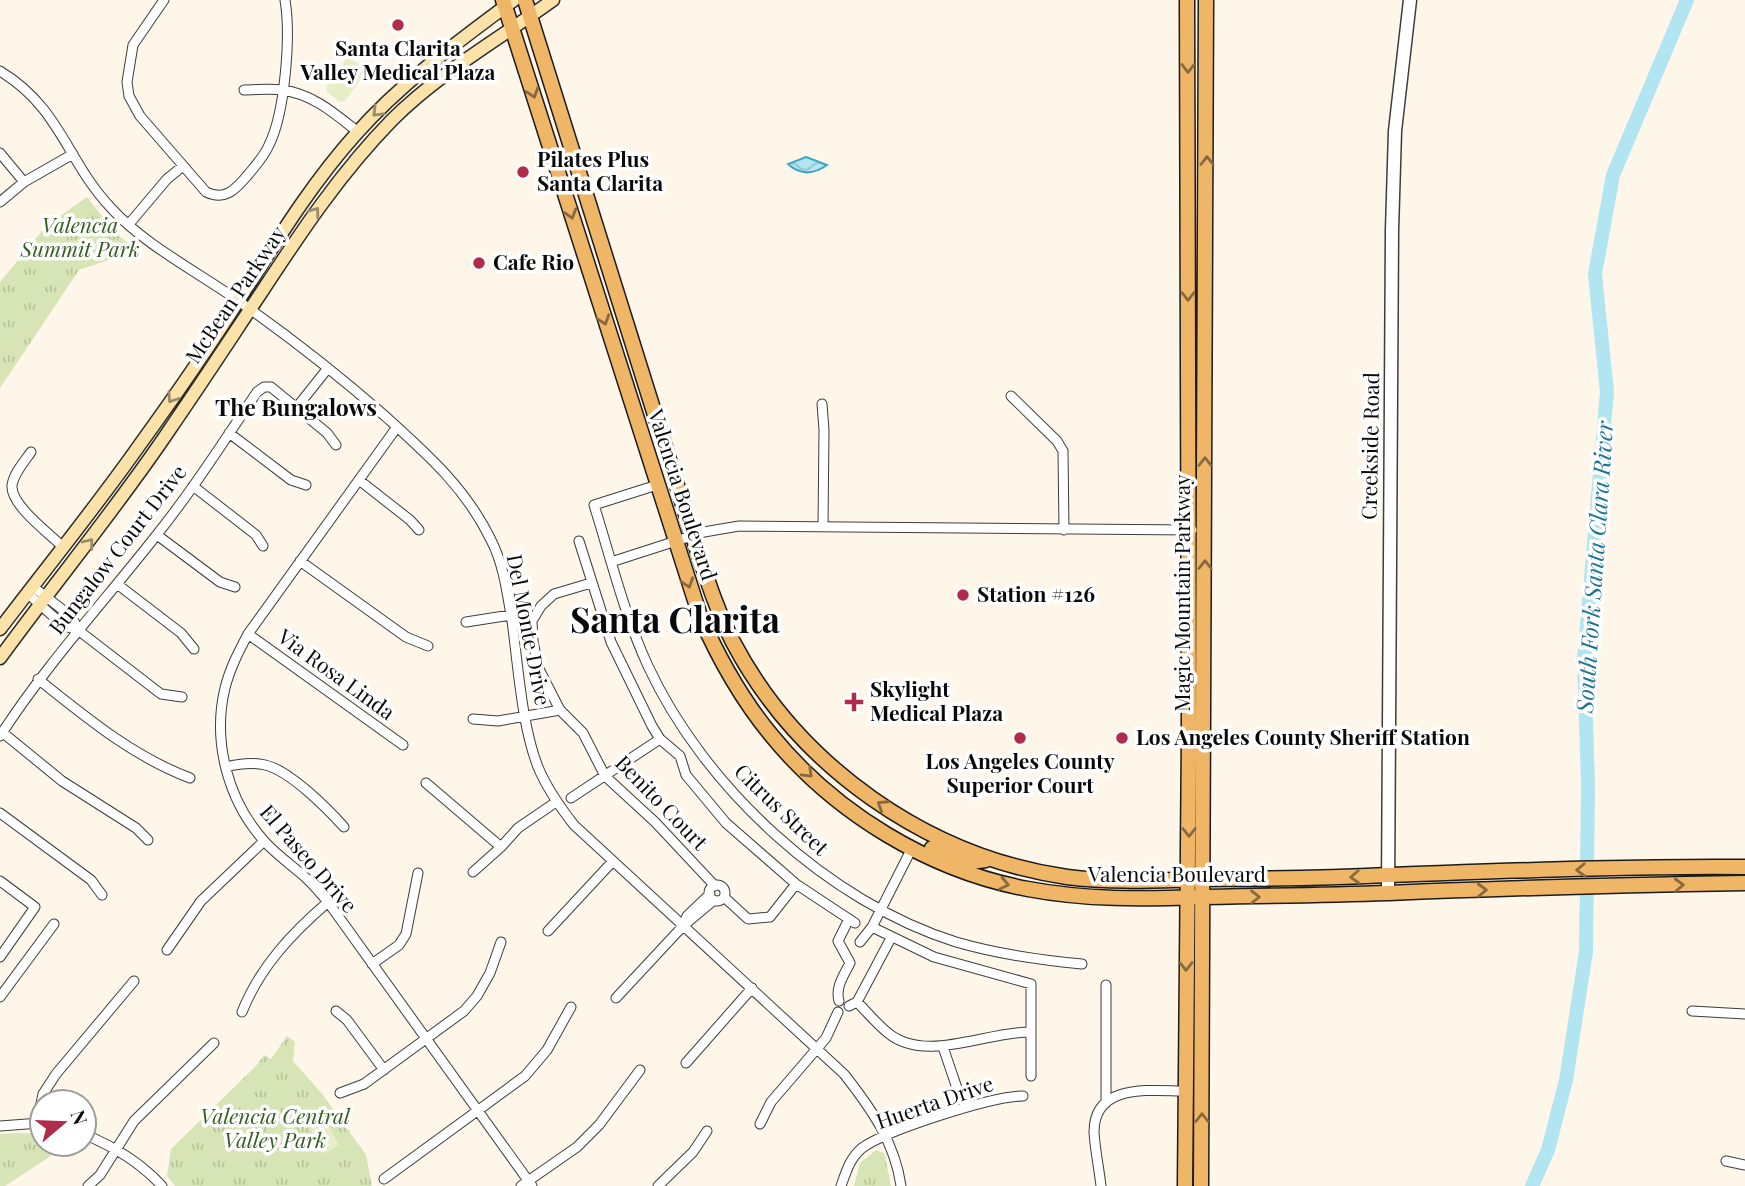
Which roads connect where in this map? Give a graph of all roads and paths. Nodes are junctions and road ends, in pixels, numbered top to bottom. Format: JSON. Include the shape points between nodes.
{"nodes":[{"id":1,"x":164,"y":0,"type":"edge"},
{"id":2,"x":285,"y":0,"type":"edge"},
{"id":3,"x":525,"y":0,"type":"edge"},
{"id":4,"x":552,"y":0,"type":"edge"},
{"id":5,"x":1187,"y":0,"type":"edge"},
{"id":6,"x":1206,"y":0,"type":"edge"},
{"id":7,"x":1410,"y":0,"type":"edge"},
{"id":8,"x":507,"y":2,"type":"edge"},
{"id":9,"x":530,"y":16,"type":"junction"},
{"id":10,"x":512,"y":28,"type":"junction"},
{"id":11,"x":0,"y":71,"type":"edge"},
{"id":12,"x":244,"y":90,"type":"dead end"},
{"id":13,"x":282,"y":90,"type":"junction"},
{"id":14,"x":358,"y":132,"type":"junction"},
{"id":15,"x":0,"y":153,"type":"edge"},
{"id":16,"x":73,"y":153,"type":"junction"},
{"id":17,"x":1188,"y":159,"type":"junction"},
{"id":18,"x":183,"y":166,"type":"junction"},
{"id":19,"x":24,"y":182,"type":"junction"},
{"id":20,"x":0,"y":202,"type":"edge"},
{"id":21,"x":129,"y":224,"type":"junction"},
{"id":22,"x":1206,"y":244,"type":"junction"},
{"id":23,"x":238,"y":301,"type":"junction"},
{"id":24,"x":250,"y":310,"type":"junction"},
{"id":25,"x":328,"y":368,"type":"junction"},
{"id":26,"x":1011,"y":396,"type":"dead end"},
{"id":27,"x":822,"y":404,"type":"dead end"},
{"id":28,"x":297,"y":407,"type":"junction"},
{"id":29,"x":397,"y":427,"type":"junction"},
{"id":30,"x":229,"y":433,"type":"junction"},
{"id":31,"x":336,"y":445,"type":"dead end"},
{"id":32,"x":31,"y":452,"type":"dead end"},
{"id":33,"x":359,"y":480,"type":"junction"},
{"id":34,"x":306,"y":485,"type":"dead end"},
{"id":35,"x":657,"y":485,"type":"junction"},
{"id":36,"x":193,"y":486,"type":"junction"},
{"id":37,"x":823,"y":527,"type":"junction"},
{"id":38,"x":419,"y":530,"type":"dead end"},
{"id":39,"x":1063,"y":530,"type":"junction"},
{"id":40,"x":1187,"y":530,"type":"junction"},
{"id":41,"x":1205,"y":530,"type":"junction"},
{"id":42,"x":157,"y":534,"type":"junction"},
{"id":43,"x":692,"y":536,"type":"junction"},
{"id":44,"x":579,"y":541,"type":"dead end"},
{"id":45,"x":675,"y":541,"type":"junction"},
{"id":46,"x":262,"y":546,"type":"dead end"},
{"id":47,"x":63,"y":547,"type":"junction"},
{"id":48,"x":300,"y":561,"type":"junction"},
{"id":49,"x":611,"y":562,"type":"junction"},
{"id":50,"x":591,"y":583,"type":"junction"},
{"id":51,"x":117,"y":584,"type":"junction"},
{"id":52,"x":235,"y":587,"type":"dead end"},
{"id":53,"x":29,"y":590,"type":"junction"},
{"id":54,"x":42,"y":600,"type":"junction"},
{"id":55,"x":511,"y":615,"type":"junction"},
{"id":56,"x":466,"y":622,"type":"dead end"},
{"id":57,"x":0,"y":629,"type":"edge"},
{"id":58,"x":78,"y":630,"type":"junction"},
{"id":59,"x":248,"y":634,"type":"junction"},
{"id":60,"x":710,"y":638,"type":"junction"},
{"id":61,"x":428,"y":646,"type":"dead end"},
{"id":62,"x":194,"y":649,"type":"dead end"},
{"id":63,"x":0,"y":658,"type":"edge"},
{"id":64,"x":38,"y":679,"type":"junction"},
{"id":65,"x":764,"y":692,"type":"junction"},
{"id":66,"x":181,"y":697,"type":"dead end"},
{"id":67,"x":560,"y":710,"type":"junction"},
{"id":68,"x":527,"y":718,"type":"junction"},
{"id":69,"x":473,"y":719,"type":"dead end"},
{"id":70,"x":1,"y":734,"type":"edge"},
{"id":71,"x":660,"y":739,"type":"junction"},
{"id":72,"x":403,"y":744,"type":"dead end"},
{"id":73,"x":226,"y":767,"type":"junction"},
{"id":74,"x":605,"y":776,"type":"junction"},
{"id":75,"x":190,"y":778,"type":"dead end"},
{"id":76,"x":426,"y":783,"type":"dead end"},
{"id":77,"x":570,"y":798,"type":"dead end"},
{"id":78,"x":556,"y":802,"type":"junction"},
{"id":79,"x":0,"y":813,"type":"edge"},
{"id":80,"x":867,"y":821,"type":"junction"},
{"id":81,"x":344,"y":827,"type":"dead end"},
{"id":82,"x":923,"y":831,"type":"junction"},
{"id":83,"x":148,"y":840,"type":"dead end"},
{"id":84,"x":264,"y":841,"type":"junction"},
{"id":85,"x":501,"y":848,"type":"junction"},
{"id":86,"x":912,"y":848,"type":"junction"},
{"id":87,"x":991,"y":859,"type":"junction"},
{"id":88,"x":613,"y":861,"type":"junction"},
{"id":89,"x":1745,"y":867,"type":"edge"},
{"id":90,"x":473,"y":872,"type":"dead end"},
{"id":91,"x":418,"y":873,"type":"dead end"},
{"id":92,"x":1387,"y":875,"type":"junction"},
{"id":93,"x":1204,"y":879,"type":"junction"},
{"id":94,"x":1189,"y":880,"type":"junction"},
{"id":95,"x":0,"y":881,"type":"edge"},
{"id":96,"x":1745,"y":883,"type":"edge"},
{"id":97,"x":796,"y":884,"type":"junction"},
{"id":98,"x":1388,"y":893,"type":"junction"},
{"id":99,"x":715,"y":894,"type":"junction"},
{"id":100,"x":102,"y":895,"type":"dead end"},
{"id":101,"x":1194,"y":898,"type":"junction"},
{"id":102,"x":328,"y":902,"type":"junction"},
{"id":103,"x":882,"y":909,"type":"junction"},
{"id":104,"x":54,"y":924,"type":"dead end"},
{"id":105,"x":683,"y":926,"type":"junction"},
{"id":106,"x":872,"y":927,"type":"junction"},
{"id":107,"x":548,"y":931,"type":"dead end"},
{"id":108,"x":891,"y":938,"type":"junction"},
{"id":109,"x":502,"y":942,"type":"dead end"},
{"id":110,"x":860,"y":942,"type":"dead end"},
{"id":111,"x":167,"y":950,"type":"dead end"},
{"id":112,"x":0,"y":957,"type":"edge"},
{"id":113,"x":372,"y":964,"type":"junction"},
{"id":114,"x":1082,"y":964,"type":"dead end"},
{"id":115,"x":134,"y":981,"type":"dead end"},
{"id":116,"x":1106,"y":985,"type":"dead end"},
{"id":117,"x":752,"y":988,"type":"junction"},
{"id":118,"x":0,"y":997,"type":"edge"},
{"id":119,"x":616,"y":998,"type":"dead end"},
{"id":120,"x":839,"y":1000,"type":"junction"},
{"id":121,"x":853,"y":1004,"type":"junction"},
{"id":122,"x":571,"y":1007,"type":"dead end"},
{"id":123,"x":336,"y":1011,"type":"dead end"},
{"id":124,"x":1692,"y":1011,"type":"dead end"},
{"id":125,"x":242,"y":1012,"type":"dead end"},
{"id":126,"x":838,"y":1012,"type":"junction"},
{"id":127,"x":1745,"y":1014,"type":"edge"},
{"id":128,"x":1031,"y":1032,"type":"junction"},
{"id":129,"x":427,"y":1040,"type":"junction"},
{"id":130,"x":214,"y":1042,"type":"dead end"},
{"id":131,"x":820,"y":1044,"type":"junction"},
{"id":132,"x":943,"y":1046,"type":"junction"},
{"id":133,"x":686,"y":1063,"type":"dead end"},
{"id":134,"x":384,"y":1070,"type":"junction"},
{"id":135,"x":640,"y":1070,"type":"dead end"},
{"id":136,"x":1031,"y":1076,"type":"dead end"},
{"id":137,"x":47,"y":1088,"type":"edge"},
{"id":138,"x":1185,"y":1091,"type":"junction"},
{"id":139,"x":340,"y":1093,"type":"dead end"},
{"id":140,"x":959,"y":1094,"type":"dead end"},
{"id":141,"x":1023,"y":1096,"type":"dead end"},
{"id":142,"x":1106,"y":1103,"type":"junction"},
{"id":143,"x":477,"y":1110,"type":"junction"},
{"id":144,"x":28,"y":1124,"type":"edge"},
{"id":145,"x":760,"y":1124,"type":"dead end"},
{"id":146,"x":0,"y":1125,"type":"edge"},
{"id":147,"x":707,"y":1131,"type":"dead end"},
{"id":148,"x":886,"y":1136,"type":"junction"},
{"id":149,"x":98,"y":1141,"type":"edge"},
{"id":150,"x":116,"y":1149,"type":"junction"},
{"id":151,"x":1726,"y":1161,"type":"dead end"},
{"id":152,"x":1745,"y":1165,"type":"edge"},
{"id":153,"x":384,"y":1179,"type":"dead end"},
{"id":154,"x":527,"y":1184,"type":"edge"},
{"id":155,"x":88,"y":1186,"type":"edge"},
{"id":156,"x":162,"y":1186,"type":"edge"},
{"id":157,"x":658,"y":1186,"type":"edge"},
{"id":158,"x":841,"y":1186,"type":"edge"},
{"id":159,"x":901,"y":1186,"type":"edge"},
{"id":160,"x":1101,"y":1186,"type":"edge"},
{"id":161,"x":1185,"y":1186,"type":"edge"},
{"id":162,"x":1201,"y":1186,"type":"edge"}],
"edges":[{"from":1,"to":18,"type":"street","via":[[133,46],[127,82],[140,116]]},
{"from":2,"to":13,"type":"street"},
{"from":3,"to":9,"type":"main road","name":"Valencia Boulevard"},
{"from":4,"to":9,"type":"main road","name":"McBean Parkway"},
{"from":5,"to":17,"type":"main road","name":"Magic Mountain Parkway","one_way":true},
{"from":22,"to":6,"type":"main road","name":"Magic Mountain Parkway","one_way":true},
{"from":7,"to":92,"type":"street","name":"Creekside Road","via":[[1396,124],[1392,230]]},
{"from":8,"to":10,"type":"main road","name":"Valencia Boulevard"},
{"from":8,"to":14,"type":"main road","name":"McBean Parkway","one_way":true,"via":[[421,72]]},
{"from":9,"to":10,"type":"main road","name":"McBean Parkway"},
{"from":9,"to":43,"type":"main road","name":"Valencia Boulevard"},
{"from":24,"to":10,"type":"main road","name":"McBean Parkway","one_way":true,"via":[[305,226],[369,144],[402,110]]},
{"from":10,"to":35,"type":"main road","name":"Valencia Boulevard","one_way":true},
{"from":11,"to":16,"type":"street","name":"Del Monte Drive","via":[[41,103]]},
{"from":12,"to":13,"type":"street"},
{"from":13,"to":14,"type":"street","via":[[324,104]]},
{"from":13,"to":18,"type":"street","via":[[269,146],[238,187],[215,196]]},
{"from":14,"to":23,"type":"main road","name":"McBean Parkway","via":[[297,210]]},
{"from":15,"to":19,"type":"street"},
{"from":16,"to":19,"type":"street"},
{"from":16,"to":21,"type":"street","name":"Del Monte Drive","via":[[112,210]]},
{"from":17,"to":22,"type":"main road","via":[[1197,189],[1199,239]]},
{"from":17,"to":40,"type":"main road","name":"Magic Mountain Parkway","one_way":true},
{"from":18,"to":21,"type":"street"},
{"from":19,"to":20,"type":"street"},
{"from":21,"to":23,"type":"street","name":"Del Monte Drive"},
{"from":41,"to":22,"type":"main road","name":"Magic Mountain Parkway","one_way":true},
{"from":23,"to":24,"type":"street","name":"Del Monte Drive"},
{"from":23,"to":47,"type":"main road","name":"McBean Parkway","one_way":true,"via":[[141,444]]},
{"from":24,"to":25,"type":"street","name":"Del Monte Drive"},
{"from":54,"to":24,"type":"main road","name":"McBean Parkway","one_way":true,"via":[[91,541]]},
{"from":25,"to":28,"type":"street"},
{"from":25,"to":29,"type":"street","name":"Del Monte Drive"},
{"from":26,"to":39,"type":"street","via":[[1063,451]]},
{"from":27,"to":37,"type":"street"},
{"from":28,"to":30,"type":"street","name":"Bungalow Court Drive","via":[[271,387],[264,387]]},
{"from":28,"to":31,"type":"street"},
{"from":29,"to":33,"type":"street","name":"El Paseo Drive"},
{"from":29,"to":55,"type":"street","name":"Del Monte Drive","via":[[436,461],[475,510],[503,570]]},
{"from":30,"to":34,"type":"street","via":[[291,480]]},
{"from":30,"to":36,"type":"street","name":"Bungalow Court Drive"},
{"from":32,"to":47,"type":"street","via":[[15,475],[13,494],[18,505]]},
{"from":33,"to":38,"type":"street"},
{"from":33,"to":48,"type":"street","name":"El Paseo Drive"},
{"from":35,"to":45,"type":"main road","name":"Valencia Boulevard"},
{"from":35,"to":49,"type":"street","name":"Citrus Street","via":[[594,505]]},
{"from":36,"to":42,"type":"street","name":"Bungalow Court Drive"},
{"from":36,"to":46,"type":"street","via":[[256,535]]},
{"from":37,"to":39,"type":"street"},
{"from":37,"to":43,"type":"street","via":[[724,527]]},
{"from":39,"to":40,"type":"street"},
{"from":40,"to":41,"type":"street"},
{"from":40,"to":94,"type":"main road","name":"Magic Mountain Parkway","one_way":true},
{"from":93,"to":41,"type":"main road","name":"Magic Mountain Parkway","one_way":true},
{"from":42,"to":51,"type":"street","name":"Bungalow Court Drive"},
{"from":42,"to":52,"type":"street","via":[[220,582]]},
{"from":43,"to":45,"type":"street"},
{"from":43,"to":65,"type":"main road","name":"Valencia Boulevard","via":[[721,617]]},
{"from":44,"to":50,"type":"street","name":"Benito Court"},
{"from":45,"to":49,"type":"street"},
{"from":45,"to":60,"type":"main road","name":"Valencia Boulevard","one_way":true},
{"from":47,"to":53,"type":"main road","name":"McBean Parkway"},
{"from":48,"to":59,"type":"street","name":"El Paseo Drive"},
{"from":48,"to":61,"type":"street","via":[[405,637]]},
{"from":49,"to":103,"type":"street","name":"Citrus Street","via":[[648,668],[716,772],[759,820],[813,867]]},
{"from":50,"to":67,"type":"street","name":"Benito Court","via":[[554,594],[533,621],[538,667]]},
{"from":50,"to":71,"type":"street","name":"Benito Court","via":[[611,642]]},
{"from":51,"to":58,"type":"street","name":"Bungalow Court Drive"},
{"from":51,"to":62,"type":"street","via":[[181,633]]},
{"from":53,"to":54,"type":"street"},
{"from":53,"to":57,"type":"main road","name":"McBean Parkway"},
{"from":54,"to":58,"type":"street","via":[[64,626]]},
{"from":54,"to":63,"type":"main road","name":"McBean Parkway"},
{"from":55,"to":56,"type":"street"},
{"from":55,"to":68,"type":"street","name":"Del Monte Drive"},
{"from":58,"to":64,"type":"street","name":"Bungalow Court Drive"},
{"from":58,"to":66,"type":"street","via":[[161,694]]},
{"from":59,"to":72,"type":"street","name":"Via Rosa Linda"},
{"from":59,"to":73,"type":"street","name":"El Paseo Drive","via":[[233,664],[222,707]]},
{"from":60,"to":65,"type":"main road","via":[[723,649],[751,694]]},
{"from":60,"to":80,"type":"main road","name":"Valencia Boulevard","one_way":true,"via":[[771,735],[816,781]]},
{"from":64,"to":70,"type":"street","name":"Bungalow Court Drive"},
{"from":64,"to":75,"type":"street","via":[[138,754]]},
{"from":82,"to":65,"type":"main road","name":"Valencia Boulevard","one_way":true,"via":[[851,783],[805,741]]},
{"from":67,"to":68,"type":"street"},
{"from":67,"to":74,"type":"street","name":"Benito Court","via":[[583,733]]},
{"from":68,"to":69,"type":"street"},
{"from":68,"to":78,"type":"street","name":"Del Monte Drive","via":[[537,765]]},
{"from":70,"to":83,"type":"street"},
{"from":71,"to":74,"type":"street"},
{"from":71,"to":97,"type":"street","name":"Benito Court","via":[[680,756],[686,775],[726,823]]},
{"from":73,"to":81,"type":"street","via":[[257,763],[278,770]]},
{"from":73,"to":84,"type":"street","name":"El Paseo Drive","via":[[239,805]]},
{"from":74,"to":77,"type":"street"},
{"from":74,"to":99,"type":"street","name":"Benito Court","via":[[663,830]]},
{"from":76,"to":85,"type":"street"},
{"from":78,"to":85,"type":"street","via":[[518,828]]},
{"from":78,"to":88,"type":"street","name":"Del Monte Drive"},
{"from":79,"to":100,"type":"street","via":[[91,880]]},
{"from":80,"to":82,"type":"main road","via":[[882,821],[908,835]]},
{"from":80,"to":86,"type":"main road","name":"Valencia Boulevard"},
{"from":82,"to":87,"type":"main road","name":"Valencia Boulevard"},
{"from":84,"to":102,"type":"street","name":"El Paseo Drive"},
{"from":84,"to":111,"type":"street","via":[[201,901]]},
{"from":85,"to":90,"type":"street"},
{"from":86,"to":87,"type":"main road","via":[[924,844],[970,862]]},
{"from":86,"to":101,"type":"main road","name":"Valencia Boulevard","one_way":true,"via":[[980,877],[1028,889],[1121,900]]},
{"from":86,"to":103,"type":"street"},
{"from":87,"to":94,"type":"main road","name":"Valencia Boulevard","via":[[1077,878]]},
{"from":88,"to":105,"type":"street","name":"Del Monte Drive"},
{"from":88,"to":107,"type":"street"},
{"from":89,"to":92,"type":"main road","name":"Valencia Boulevard","one_way":true},
{"from":91,"to":113,"type":"street","via":[[406,934]]},
{"from":92,"to":93,"type":"main road","name":"Valencia Boulevard","one_way":true},
{"from":92,"to":98,"type":"street","name":"Creekside Road"},
{"from":93,"to":94,"type":"main road","name":"Valencia Boulevard"},
{"from":93,"to":101,"type":"main road","name":"Magic Mountain Parkway"},
{"from":94,"to":101,"type":"main road","name":"Magic Mountain Parkway"},
{"from":95,"to":112,"type":"street","via":[[35,907]]},
{"from":98,"to":96,"type":"main road","name":"Valencia Boulevard","one_way":true},
{"from":97,"to":99,"type":"street","name":"Benito Court","via":[[769,917],[748,919]]},
{"from":97,"to":120,"type":"street","name":"Benito Court","via":[[852,921],[838,941],[850,964],[838,987]]},
{"from":101,"to":98,"type":"main road","name":"Valencia Boulevard","one_way":true},
{"from":99,"to":105,"type":"street"},
{"from":101,"to":138,"type":"main road","name":"Magic Mountain Parkway","one_way":true},
{"from":162,"to":101,"type":"main road","name":"Magic Mountain Parkway","one_way":true},
{"from":102,"to":113,"type":"street","name":"El Paseo Drive"},
{"from":102,"to":125,"type":"street","via":[[278,951]]},
{"from":103,"to":106,"type":"street"},
{"from":103,"to":114,"type":"street","name":"Citrus Street","via":[[956,942]]},
{"from":104,"to":118,"type":"street"},
{"from":105,"to":117,"type":"street","name":"Del Monte Drive"},
{"from":105,"to":119,"type":"street"},
{"from":106,"to":108,"type":"street"},
{"from":106,"to":110,"type":"street"},
{"from":108,"to":121,"type":"street"},
{"from":108,"to":128,"type":"street","via":[[934,957],[1031,984]]},
{"from":109,"to":129,"type":"street","via":[[477,996]]},
{"from":113,"to":129,"type":"street","name":"El Paseo Drive"},
{"from":115,"to":137,"type":"street"},
{"from":116,"to":142,"type":"street"},
{"from":117,"to":131,"type":"street","name":"Del Monte Drive"},
{"from":117,"to":133,"type":"street"},
{"from":120,"to":121,"type":"street"},
{"from":120,"to":126,"type":"street"},
{"from":121,"to":126,"type":"street","via":[[844,1013]]},
{"from":121,"to":132,"type":"street","via":[[905,1043]]},
{"from":122,"to":143,"type":"street","via":[[547,1050],[525,1076]]},
{"from":123,"to":134,"type":"street"},
{"from":124,"to":127,"type":"street"},
{"from":126,"to":131,"type":"street"},
{"from":128,"to":132,"type":"street"},
{"from":128,"to":136,"type":"street"},
{"from":129,"to":134,"type":"street"},
{"from":129,"to":143,"type":"street","name":"El Paseo Drive"},
{"from":130,"to":150,"type":"street","via":[[144,1109]]},
{"from":131,"to":145,"type":"street","via":[[771,1102]]},
{"from":131,"to":148,"type":"street","name":"Del Monte Drive"},
{"from":132,"to":140,"type":"street"},
{"from":134,"to":139,"type":"street"},
{"from":135,"to":154,"type":"street","via":[[592,1133]]},
{"from":138,"to":142,"type":"street","via":[[1131,1091]]},
{"from":138,"to":161,"type":"main road","name":"Magic Mountain Parkway"},
{"from":141,"to":148,"type":"street","name":"Huerta Drive","via":[[951,1112]]},
{"from":142,"to":160,"type":"street","via":[[1094,1131]]},
{"from":143,"to":153,"type":"street"},
{"from":143,"to":154,"type":"street","name":"El Paseo Drive"},
{"from":144,"to":146,"type":"street"},
{"from":147,"to":157,"type":"street","via":[[693,1152]]},
{"from":148,"to":158,"type":"street","name":"Huerta Drive","via":[[861,1149],[848,1165]]},
{"from":148,"to":159,"type":"street","name":"Del Monte Drive"},
{"from":149,"to":150,"type":"street"},
{"from":150,"to":155,"type":"street"},
{"from":150,"to":156,"type":"street"},
{"from":151,"to":152,"type":"street"}]}
